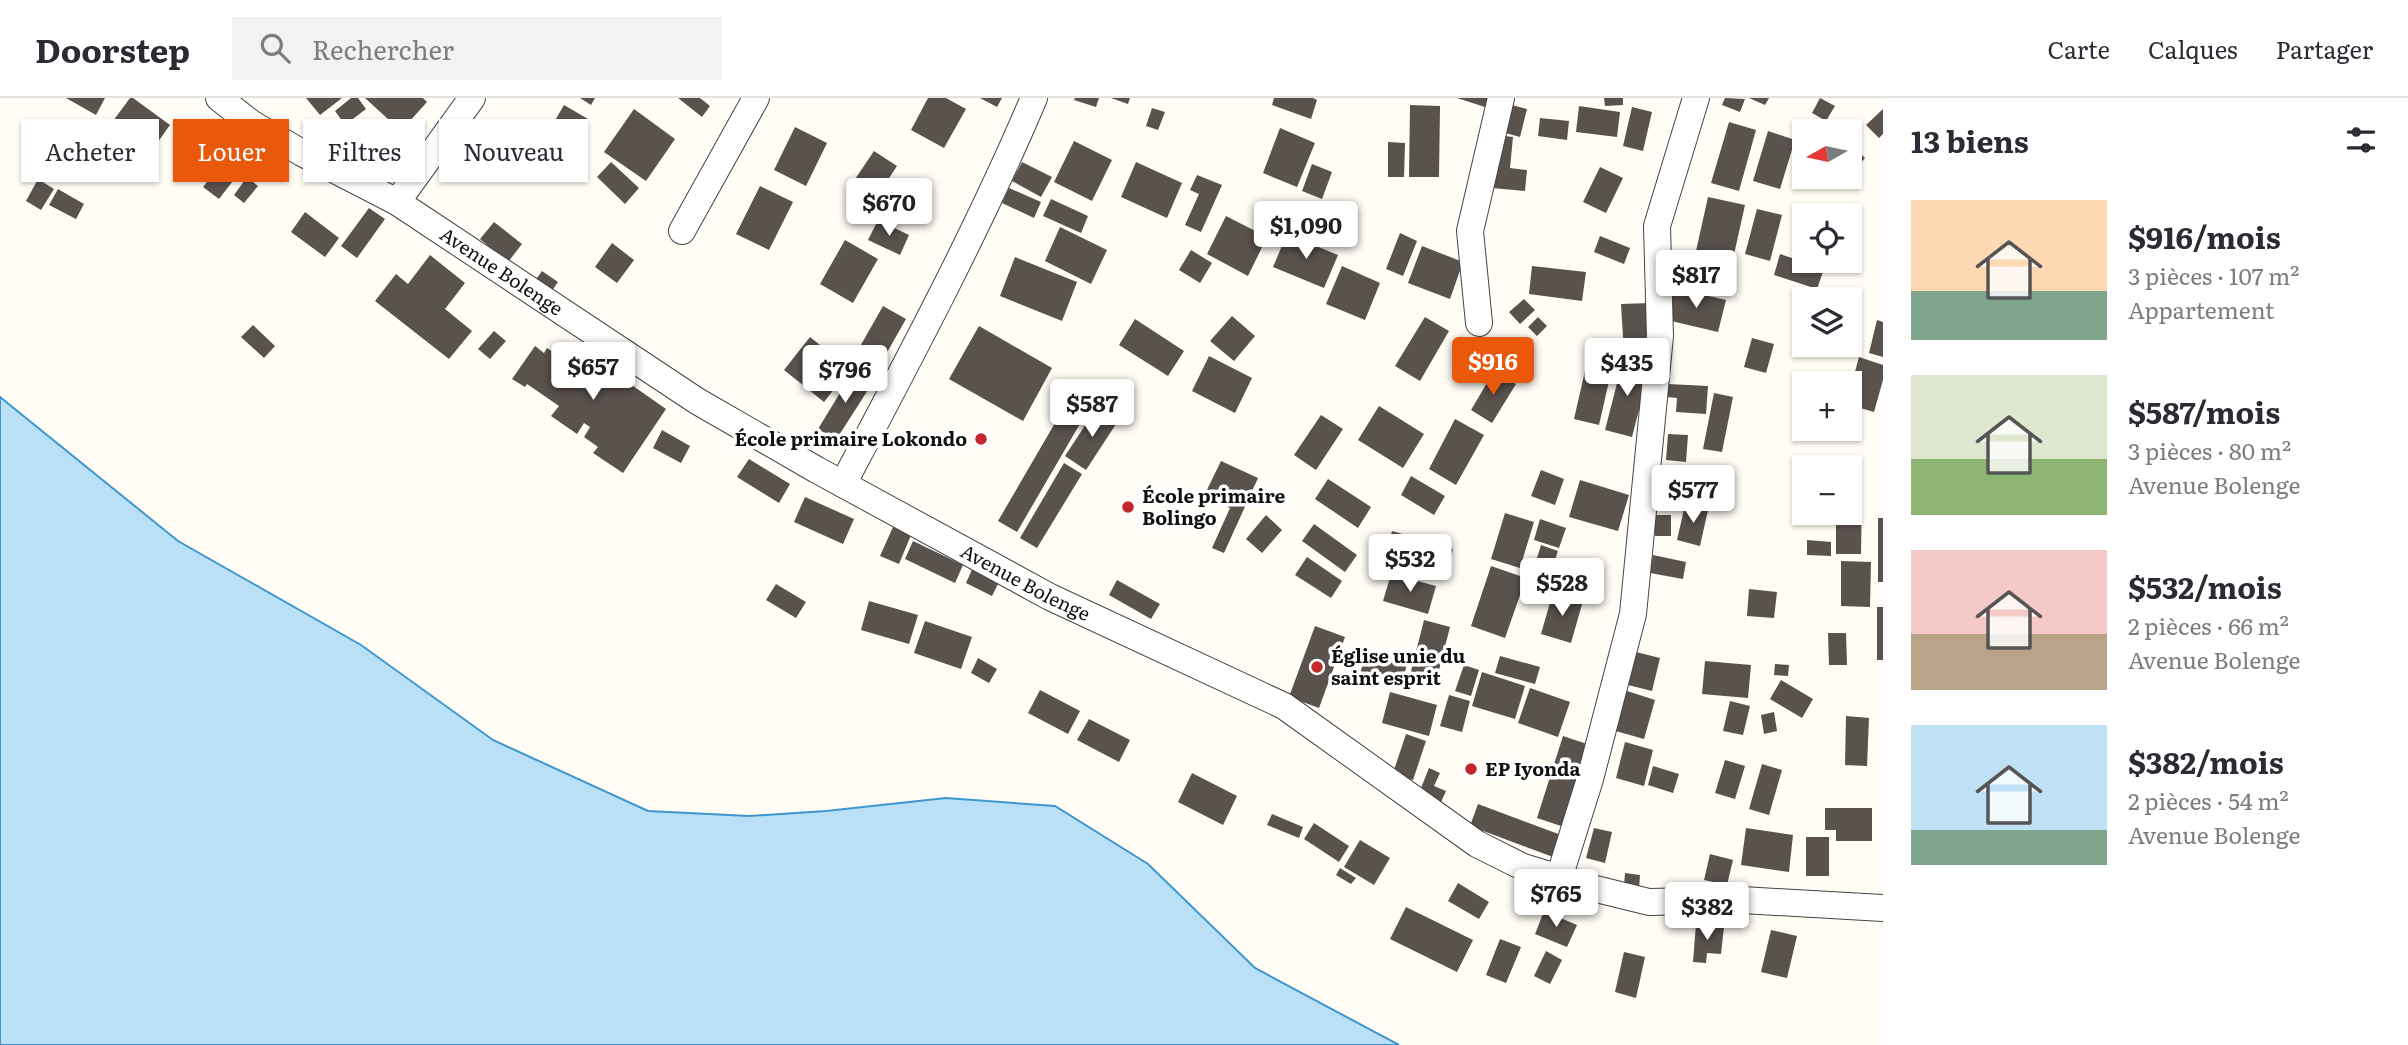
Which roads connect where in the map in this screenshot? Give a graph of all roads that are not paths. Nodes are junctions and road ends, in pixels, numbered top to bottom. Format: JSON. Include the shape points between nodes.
{"nodes":[{"id":1,"x":219,"y":98,"type":"edge"},
{"id":2,"x":472,"y":98,"type":"edge"},
{"id":3,"x":755,"y":98,"type":"edge"},
{"id":4,"x":1034,"y":98,"type":"edge"},
{"id":5,"x":1501,"y":98,"type":"edge"},
{"id":6,"x":1696,"y":98,"type":"edge"},
{"id":7,"x":397,"y":202,"type":"junction"},
{"id":8,"x":682,"y":231,"type":"dead end"},
{"id":9,"x":1479,"y":323,"type":"dead end"},
{"id":10,"x":843,"y":484,"type":"junction"},
{"id":11,"x":1559,"y":878,"type":"junction"},
{"id":12,"x":1883,"y":908,"type":"edge"}],
"edges":[{"from":1,"to":7,"type":"street","name":"Avenue Bolenge","via":[[302,153]]},
{"from":2,"to":7,"type":"street"},
{"from":3,"to":8,"type":"street"},
{"from":4,"to":10,"type":"street","via":[[992,196]]},
{"from":5,"to":9,"type":"street","via":[[1470,231]]},
{"from":6,"to":11,"type":"street","via":[[1657,226],[1660,336],[1633,614]]},
{"from":7,"to":10,"type":"street","name":"Avenue Bolenge","via":[[696,401]]},
{"from":10,"to":11,"type":"street","name":"Avenue Bolenge","via":[[1050,597],[1284,706],[1477,845]]},
{"from":11,"to":12,"type":"street","name":"Avenue Bolenge","via":[[1649,902],[1742,900]]}]}
